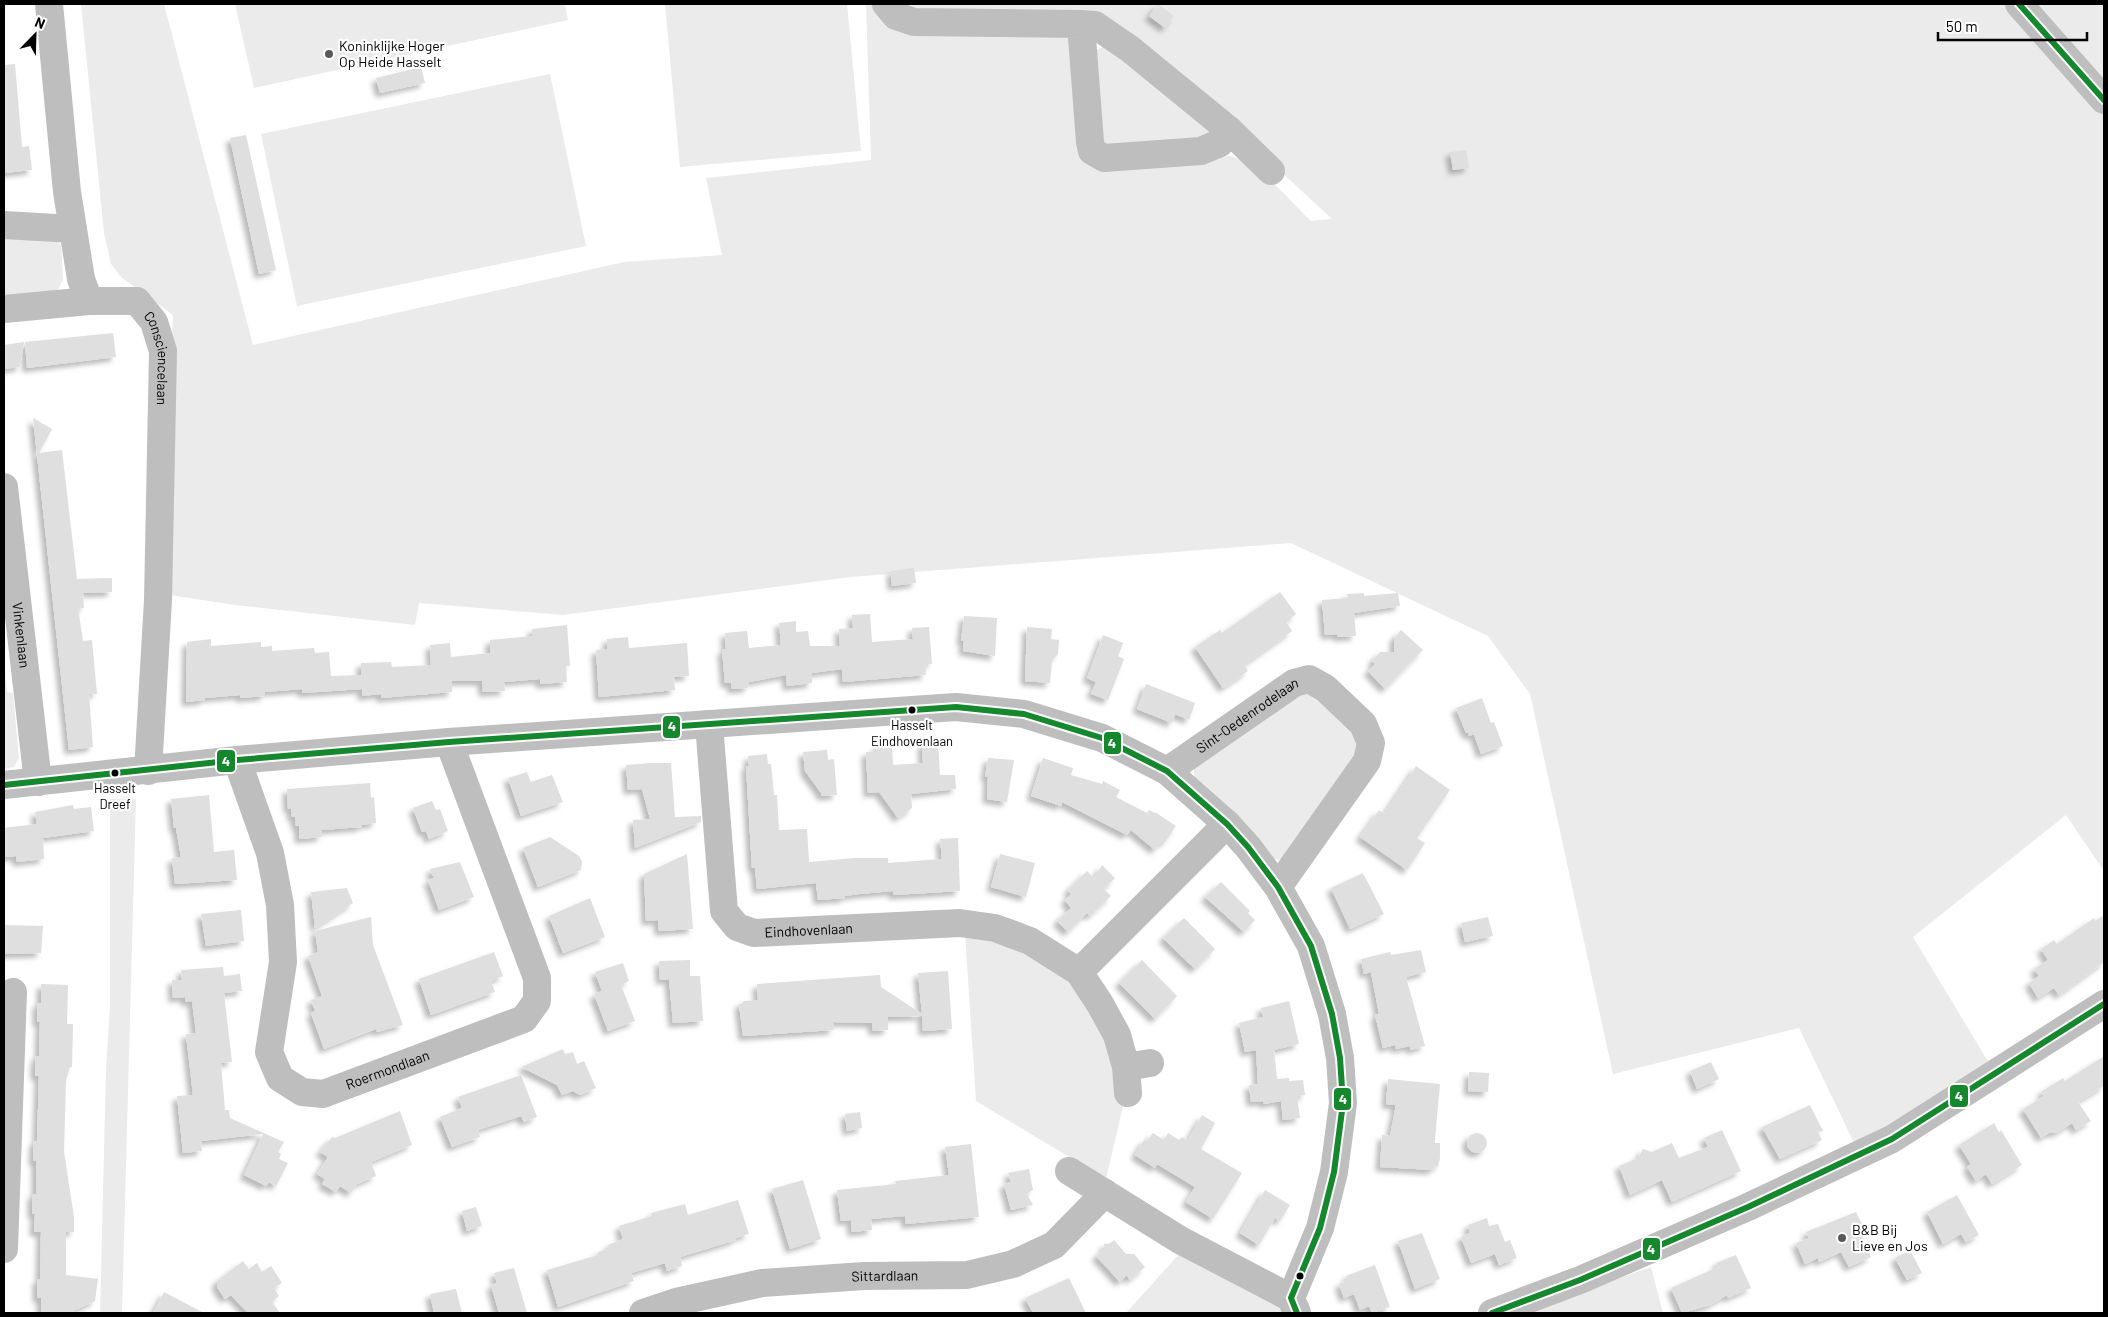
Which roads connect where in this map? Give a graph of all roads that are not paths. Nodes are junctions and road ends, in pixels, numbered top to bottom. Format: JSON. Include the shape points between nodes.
{"nodes":[{"id":1,"x":49,"y":4,"type":"edge"},
{"id":2,"x":886,"y":4,"type":"edge"},
{"id":3,"x":2019,"y":4,"type":"edge"},
{"id":4,"x":1081,"y":24,"type":"junction"},
{"id":5,"x":2104,"y":100,"type":"edge"},
{"id":6,"x":1228,"y":130,"type":"junction"},
{"id":7,"x":1271,"y":171,"type":"dead end"},
{"id":8,"x":4,"y":225,"type":"edge"},
{"id":9,"x":73,"y":229,"type":"junction"},
{"id":10,"x":90,"y":301,"type":"junction"},
{"id":11,"x":4,"y":309,"type":"edge"},
{"id":12,"x":4,"y":487,"type":"edge"},
{"id":13,"x":11,"y":598,"type":"edge"},
{"id":14,"x":709,"y":724,"type":"junction"},
{"id":15,"x":449,"y":742,"type":"junction"},
{"id":16,"x":237,"y":760,"type":"junction"},
{"id":17,"x":148,"y":770,"type":"junction"},
{"id":18,"x":1167,"y":771,"type":"junction"},
{"id":19,"x":38,"y":782,"type":"junction"},
{"id":20,"x":4,"y":785,"type":"edge"},
{"id":21,"x":1226,"y":824,"type":"junction"},
{"id":22,"x":1278,"y":887,"type":"junction"},
{"id":23,"x":1079,"y":972,"type":"junction"},
{"id":24,"x":13,"y":992,"type":"dead end"},
{"id":25,"x":2104,"y":1004,"type":"edge"},
{"id":26,"x":6,"y":1071,"type":"edge"},
{"id":27,"x":1134,"y":1074,"type":"dead end"},
{"id":28,"x":1069,"y":1171,"type":"dead end"},
{"id":29,"x":1105,"y":1193,"type":"junction"},
{"id":30,"x":4,"y":1249,"type":"edge"},
{"id":31,"x":1294,"y":1306,"type":"edge"},
{"id":32,"x":643,"y":1313,"type":"edge"},
{"id":33,"x":1492,"y":1313,"type":"edge"}],
"edges":[{"from":1,"to":9,"type":"street"},
{"from":2,"to":4,"type":"street","via":[[896,16],[914,22]]},
{"from":3,"to":5,"type":"street"},
{"from":4,"to":6,"type":"street","via":[[1095,25],[1106,32]]},
{"from":4,"to":6,"type":"street","via":[[1090,142],[1097,155],[1111,159],[1201,151],[1220,143]]},
{"from":6,"to":7,"type":"street"},
{"from":8,"to":9,"type":"street"},
{"from":9,"to":10,"type":"street","via":[[80,279]]},
{"from":10,"to":11,"type":"street"},
{"from":10,"to":17,"type":"street","name":"Consciencelaan","via":[[137,301],[154,322],[163,351],[158,600]]},
{"from":12,"to":13,"type":"street","name":"Vinkenlaan"},
{"from":13,"to":19,"type":"street","name":"Vinkenlaan"},
{"from":14,"to":15,"type":"street"},
{"from":14,"to":18,"type":"street","via":[[965,708],[1024,714],[1094,735]]},
{"from":14,"to":23,"type":"street","name":"Eindhovenlaan","via":[[724,911],[737,927],[754,933],[960,922],[995,928],[1030,941]]},
{"from":15,"to":16,"type":"street"},
{"from":15,"to":16,"type":"street","name":"Roermondlaan","via":[[537,978],[537,1001],[524,1019],[323,1094],[302,1092],[280,1078],[269,1052],[283,962],[280,905],[270,853]]},
{"from":16,"to":17,"type":"street"},
{"from":17,"to":19,"type":"street"},
{"from":18,"to":21,"type":"street"},
{"from":18,"to":22,"type":"street","name":"Sint-Oedenrodelaan","via":[[1294,683],[1309,679],[1325,688],[1363,724],[1371,742],[1367,761]]},
{"from":19,"to":20,"type":"street"},
{"from":21,"to":22,"type":"street"},
{"from":21,"to":23,"type":"street"},
{"from":22,"to":31,"type":"street","via":[[1311,946],[1332,1014],[1340,1058],[1342,1103],[1334,1172],[1320,1228]]},
{"from":23,"to":27,"type":"street","name":"Eindhovenlaan","via":[[1117,1036]]},
{"from":24,"to":26,"type":"street"},
{"from":25,"to":33,"type":"street","via":[[1892,1139],[1739,1211],[1580,1280]]},
{"from":26,"to":30,"type":"street"},
{"from":28,"to":29,"type":"street"},
{"from":29,"to":31,"type":"street"},
{"from":29,"to":32,"type":"street","name":"Sittardlaan","via":[[1054,1245],[1013,1264],[967,1275],[864,1276],[762,1282]]}]}
